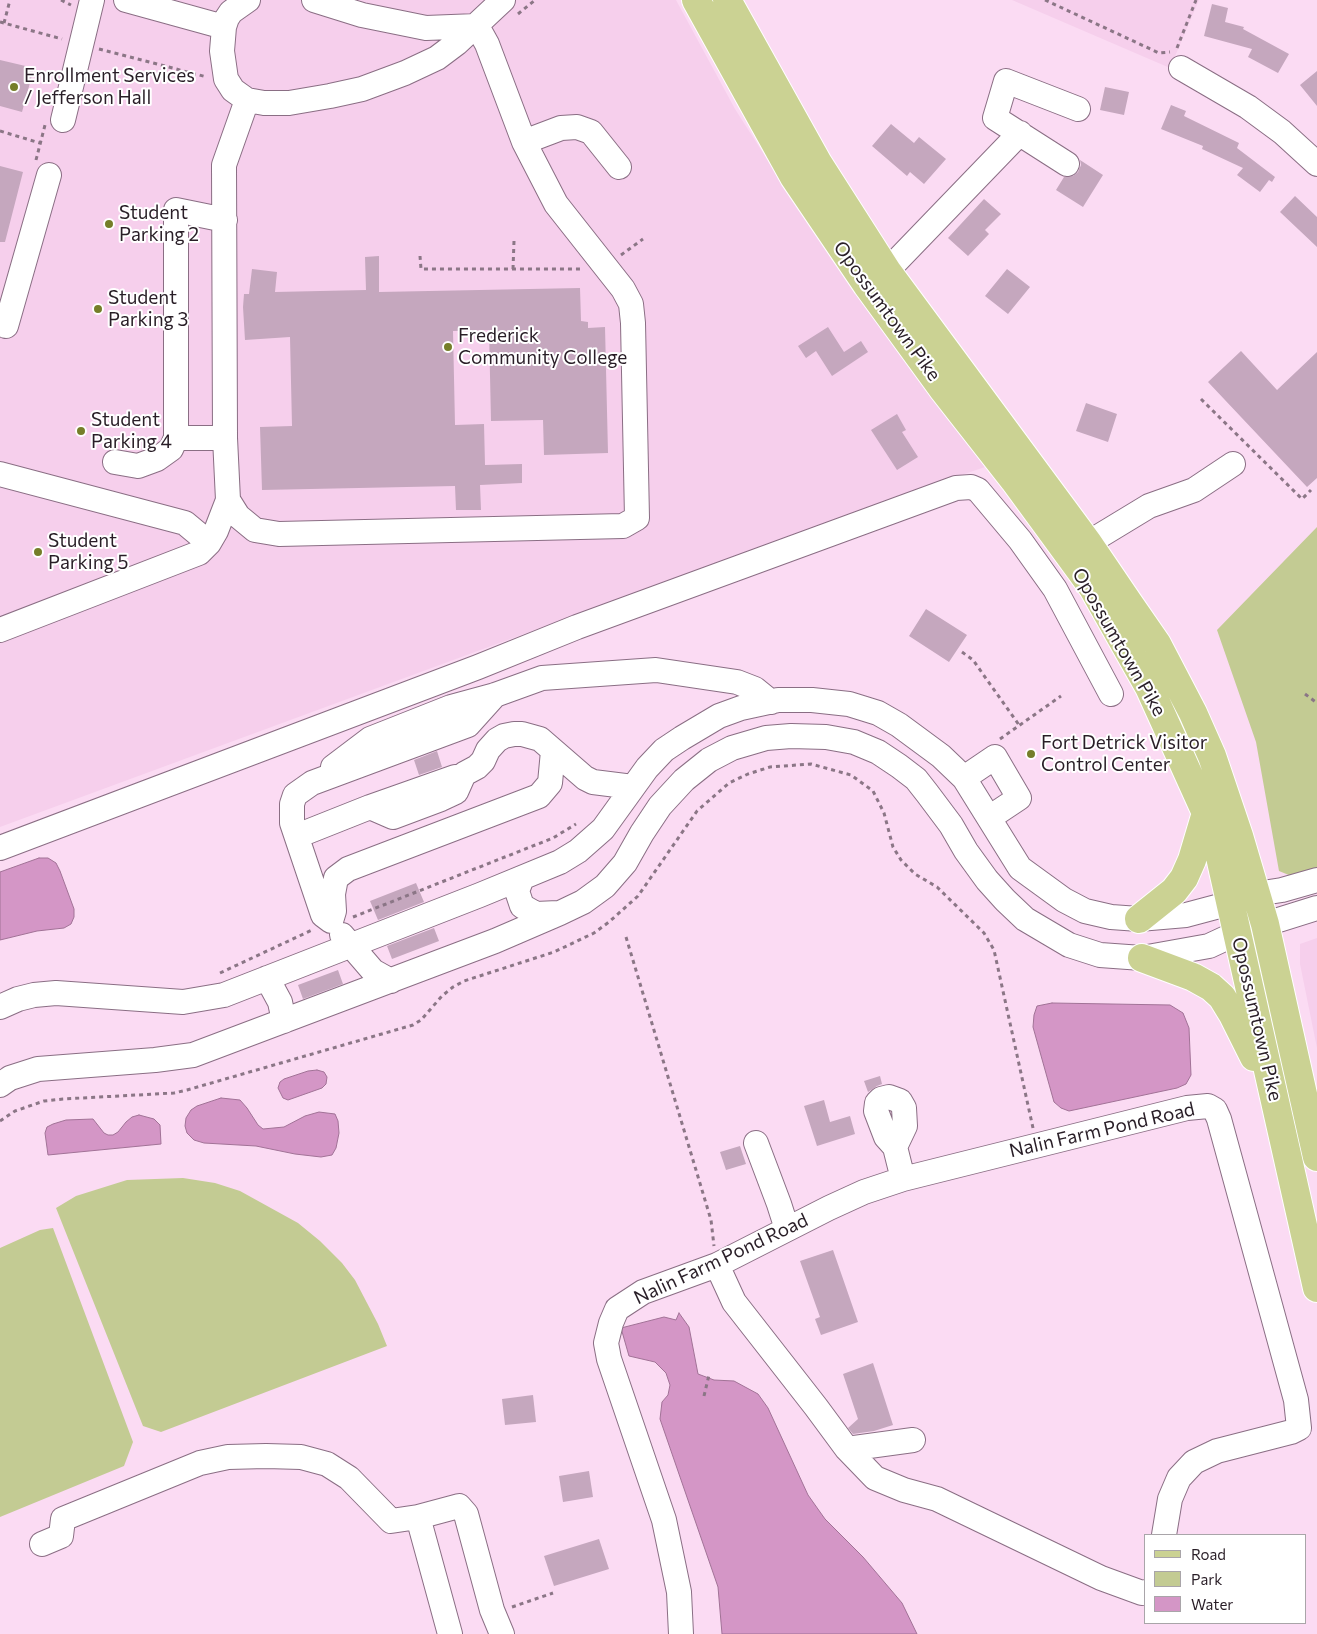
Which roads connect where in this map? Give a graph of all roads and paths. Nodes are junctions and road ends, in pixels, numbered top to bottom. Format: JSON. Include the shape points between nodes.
{"nodes":[{"id":1,"x":10,"y":0,"type":"edge"},
{"id":2,"x":61,"y":0,"type":"edge"},
{"id":3,"x":126,"y":0,"type":"edge"},
{"id":4,"x":248,"y":0,"type":"edge"},
{"id":5,"x":314,"y":0,"type":"edge"},
{"id":6,"x":503,"y":0,"type":"edge"},
{"id":7,"x":696,"y":0,"type":"edge"},
{"id":8,"x":727,"y":0,"type":"edge"},
{"id":9,"x":1045,"y":0,"type":"edge"},
{"id":10,"x":1196,"y":0,"type":"edge"},
{"id":11,"x":84,"y":4,"type":"edge"},
{"id":12,"x":2,"y":23,"type":"edge"},
{"id":13,"x":477,"y":26,"type":"junction"},
{"id":14,"x":224,"y":27,"type":"junction"},
{"id":15,"x":68,"y":40,"type":"dead end"},
{"id":16,"x":98,"y":49,"type":"dead end"},
{"id":17,"x":1181,"y":68,"type":"dead end"},
{"id":18,"x":214,"y":79,"type":"dead end"},
{"id":19,"x":247,"y":100,"type":"junction"},
{"id":20,"x":1078,"y":109,"type":"dead end"},
{"id":21,"x":54,"y":121,"type":"joint"},
{"id":22,"x":0,"y":131,"type":"edge"},
{"id":23,"x":1020,"y":133,"type":"junction"},
{"id":24,"x":40,"y":142,"type":"junction"},
{"id":25,"x":524,"y":142,"type":"junction"},
{"id":26,"x":1066,"y":164,"type":"dead end"},
{"id":27,"x":1317,"y":164,"type":"edge"},
{"id":28,"x":619,"y":167,"type":"dead end"},
{"id":29,"x":42,"y":168,"type":"joint"},
{"id":30,"x":225,"y":220,"type":"junction"},
{"id":31,"x":643,"y":239,"type":"dead end"},
{"id":32,"x":514,"y":241,"type":"dead end"},
{"id":33,"x":420,"y":256,"type":"dead end"},
{"id":34,"x":614,"y":260,"type":"dead end"},
{"id":35,"x":586,"y":268,"type":"dead end"},
{"id":36,"x":513,"y":269,"type":"junction"},
{"id":37,"x":886,"y":271,"type":"junction"},
{"id":38,"x":6,"y":326,"type":"dead end"},
{"id":39,"x":1201,"y":399,"type":"dead end"},
{"id":40,"x":176,"y":438,"type":"junction"},
{"id":41,"x":225,"y":438,"type":"junction"},
{"id":42,"x":115,"y":462,"type":"dead end"},
{"id":43,"x":1233,"y":464,"type":"dead end"},
{"id":44,"x":0,"y":474,"type":"edge"},
{"id":45,"x":1312,"y":490,"type":"dead end"},
{"id":46,"x":228,"y":500,"type":"junction"},
{"id":47,"x":209,"y":543,"type":"junction"},
{"id":48,"x":1088,"y":543,"type":"junction"},
{"id":49,"x":0,"y":630,"type":"edge"},
{"id":50,"x":962,"y":652,"type":"dead end"},
{"id":51,"x":1111,"y":694,"type":"dead end"},
{"id":52,"x":1305,"y":694,"type":"dead end"},
{"id":53,"x":1062,"y":696,"type":"dead end"},
{"id":54,"x":771,"y":702,"type":"junction"},
{"id":55,"x":1317,"y":703,"type":"edge"},
{"id":56,"x":1019,"y":726,"type":"junction"},
{"id":57,"x":995,"y":742,"type":"dead end"},
{"id":58,"x":553,"y":751,"type":"junction"},
{"id":59,"x":633,"y":786,"type":"junction"},
{"id":60,"x":969,"y":787,"type":"junction"},
{"id":61,"x":1206,"y":813,"type":"junction"},
{"id":62,"x":989,"y":818,"type":"junction"},
{"id":63,"x":938,"y":819,"type":"junction"},
{"id":64,"x":579,"y":822,"type":"dead end"},
{"id":65,"x":297,"y":836,"type":"junction"},
{"id":66,"x":0,"y":848,"type":"edge"},
{"id":67,"x":522,"y":878,"type":"junction"},
{"id":68,"x":1317,"y":880,"type":"edge"},
{"id":69,"x":1243,"y":899,"type":"junction"},
{"id":70,"x":1317,"y":908,"type":"edge"},
{"id":71,"x":560,"y":913,"type":"junction"},
{"id":72,"x":1139,"y":919,"type":"junction"},
{"id":73,"x":331,"y":921,"type":"junction"},
{"id":74,"x":1265,"y":924,"type":"junction"},
{"id":75,"x":1237,"y":933,"type":"junction"},
{"id":76,"x":626,"y":937,"type":"dead end"},
{"id":77,"x":350,"y":945,"type":"junction"},
{"id":78,"x":1142,"y":958,"type":"junction"},
{"id":79,"x":213,"y":976,"type":"dead end"},
{"id":80,"x":267,"y":978,"type":"junction"},
{"id":81,"x":391,"y":981,"type":"junction"},
{"id":82,"x":0,"y":1007,"type":"edge"},
{"id":83,"x":284,"y":1021,"type":"junction"},
{"id":84,"x":0,"y":1084,"type":"edge"},
{"id":85,"x":1275,"y":1101,"type":"junction"},
{"id":86,"x":0,"y":1121,"type":"edge"},
{"id":87,"x":756,"y":1144,"type":"dead end"},
{"id":88,"x":1037,"y":1146,"type":"junction"},
{"id":89,"x":895,"y":1147,"type":"dead end"},
{"id":90,"x":1317,"y":1157,"type":"edge"},
{"id":91,"x":903,"y":1179,"type":"junction"},
{"id":92,"x":787,"y":1230,"type":"junction"},
{"id":93,"x":717,"y":1265,"type":"junction"},
{"id":94,"x":1317,"y":1288,"type":"edge"},
{"id":95,"x":709,"y":1375,"type":"dead end"},
{"id":96,"x":704,"y":1396,"type":"dead end"},
{"id":97,"x":913,"y":1440,"type":"dead end"},
{"id":98,"x":848,"y":1449,"type":"junction"},
{"id":99,"x":418,"y":1517,"type":"junction"},
{"id":100,"x":1164,"y":1534,"type":"edge"},
{"id":101,"x":42,"y":1544,"type":"dead end"},
{"id":102,"x":1144,"y":1592,"type":"edge"},
{"id":103,"x":553,"y":1593,"type":"dead end"},
{"id":104,"x":492,"y":1610,"type":"junction"},
{"id":105,"x":450,"y":1634,"type":"edge"},
{"id":106,"x":502,"y":1634,"type":"edge"},
{"id":107,"x":681,"y":1634,"type":"edge"}],
"edges":[{"from":1,"to":12,"type":"path"},
{"from":2,"to":11,"type":"path"},
{"from":3,"to":14,"type":"street"},
{"from":4,"to":14,"type":"street","via":[[232,12]]},
{"from":5,"to":13,"type":"street","via":[[426,28]]},
{"from":6,"to":13,"type":"street"},
{"from":7,"to":61,"type":"main road","name":"Opossumtown Pike","via":[[794,177],[866,286],[1093,588],[1148,687]]},
{"from":8,"to":37,"type":"main road","name":"Opossumtown Pike","via":[[818,163]]},
{"from":9,"to":10,"type":"path","via":[[1160,53],[1176,51]]},
{"from":11,"to":21,"type":"street"},
{"from":12,"to":15,"type":"path"},
{"from":13,"to":19,"type":"street","via":[[437,58],[362,89],[289,103]]},
{"from":13,"to":25,"type":"street","via":[[487,44]]},
{"from":14,"to":19,"type":"street","via":[[222,51],[226,78],[233,90]]},
{"from":16,"to":18,"type":"path"},
{"from":17,"to":27,"type":"street","via":[[1248,107]]},
{"from":19,"to":30,"type":"street","via":[[224,165]]},
{"from":20,"to":23,"type":"street","via":[[1006,81],[995,118]]},
{"from":21,"to":24,"type":"path"},
{"from":22,"to":24,"type":"path"},
{"from":23,"to":26,"type":"street"},
{"from":23,"to":37,"type":"street"},
{"from":24,"to":29,"type":"path"},
{"from":25,"to":28,"type":"street","via":[[561,128],[577,126],[591,132]]},
{"from":25,"to":46,"type":"street","via":[[556,204],[623,289],[631,304],[637,518],[623,526],[279,534],[255,530],[238,516]]},
{"from":29,"to":38,"type":"street"},
{"from":30,"to":40,"type":"street","via":[[176,210]]},
{"from":30,"to":41,"type":"street"},
{"from":31,"to":34,"type":"path"},
{"from":32,"to":36,"type":"path"},
{"from":33,"to":36,"type":"path","via":[[421,269]]},
{"from":35,"to":36,"type":"path"},
{"from":37,"to":48,"type":"main road","name":"Opossumtown Pike"},
{"from":39,"to":45,"type":"path","via":[[1302,499]]},
{"from":40,"to":41,"type":"street"},
{"from":40,"to":42,"type":"street","via":[[171,449],[157,459],[138,466]]},
{"from":41,"to":46,"type":"street"},
{"from":43,"to":48,"type":"street","via":[[1194,490],[1149,506]]},
{"from":44,"to":47,"type":"street","via":[[184,523]]},
{"from":46,"to":47,"type":"street"},
{"from":47,"to":49,"type":"street","via":[[199,554]]},
{"from":48,"to":69,"type":"main road","name":"Opossumtown Pike","via":[[1157,644],[1193,713],[1239,836]]},
{"from":50,"to":56,"type":"path","via":[[973,660]]},
{"from":51,"to":66,"type":"street","via":[[1055,589],[1020,540],[978,490],[956,488],[577,627]]},
{"from":52,"to":55,"type":"path"},
{"from":53,"to":56,"type":"path"},
{"from":54,"to":59,"type":"street","via":[[718,716],[697,728],[664,750]]},
{"from":54,"to":60,"type":"street","via":[[812,700],[849,704],[878,713],[941,756]]},
{"from":54,"to":65,"type":"street","via":[[755,689],[736,682],[656,670],[542,678],[495,695],[468,725],[312,783],[295,795],[292,804],[292,823]]},
{"from":56,"to":57,"type":"path"},
{"from":58,"to":59,"type":"street","via":[[592,782]]},
{"from":58,"to":65,"type":"street","via":[[540,739],[522,734],[504,736],[488,750],[477,767],[464,774],[456,792],[393,816],[370,807]]},
{"from":58,"to":73,"type":"street","via":[[550,783],[539,796],[341,874],[334,886]]},
{"from":59,"to":67,"type":"street","via":[[603,828],[578,850],[560,862]]},
{"from":60,"to":62,"type":"street"},
{"from":60,"to":62,"type":"street","via":[[994,757],[1020,798]]},
{"from":60,"to":63,"type":"street"},
{"from":61,"to":69,"type":"main road","name":"Opossumtown Pike","via":[[1220,857]]},
{"from":61,"to":72,"type":"main road","via":[[1184,878],[1174,891]]},
{"from":62,"to":72,"type":"street","via":[[1020,868],[1064,900],[1085,911]]},
{"from":63,"to":71,"type":"street","via":[[916,779],[878,752],[854,742],[826,737],[766,738],[732,748],[709,760],[684,780],[660,806],[625,863],[605,886]]},
{"from":63,"to":78,"type":"street","via":[[987,880],[1025,919],[1069,945],[1100,955]]},
{"from":64,"to":73,"type":"path","via":[[553,838],[352,917]]},
{"from":65,"to":73,"type":"street","via":[[323,915]]},
{"from":67,"to":71,"type":"street","via":[[517,891],[522,906],[536,914]]},
{"from":67,"to":77,"type":"street"},
{"from":68,"to":69,"type":"street"},
{"from":69,"to":72,"type":"street","via":[[1186,915]]},
{"from":69,"to":74,"type":"main road","name":"Opossumtown Pike"},
{"from":69,"to":75,"type":"main road","name":"Opossumtown Pike"},
{"from":70,"to":74,"type":"street"},
{"from":71,"to":81,"type":"street"},
{"from":73,"to":77,"type":"street"},
{"from":73,"to":79,"type":"path"},
{"from":74,"to":75,"type":"street"},
{"from":74,"to":90,"type":"main road","name":"Opossumtown Pike"},
{"from":75,"to":78,"type":"street","via":[[1209,946]]},
{"from":75,"to":85,"type":"main road","name":"Opossumtown Pike"},
{"from":76,"to":93,"type":"path","via":[[711,1220]]},
{"from":77,"to":80,"type":"street"},
{"from":77,"to":81,"type":"street","via":[[374,971]]},
{"from":78,"to":85,"type":"main road","via":[[1193,978],[1211,987],[1222,998]]},
{"from":80,"to":82,"type":"street","via":[[224,994],[184,1002],[56,993],[34,995]]},
{"from":80,"to":83,"type":"street","via":[[280,1002]]},
{"from":81,"to":83,"type":"street"},
{"from":83,"to":84,"type":"street","via":[[193,1055],[38,1068]]},
{"from":85,"to":94,"type":"main road","name":"Opossumtown Pike"},
{"from":86,"to":88,"type":"path","via":[[15,1111],[44,1101],[187,1090],[413,1025],[452,987],[554,952],[609,922],[638,896],[697,811],[729,783],[770,767],[811,764],[851,776],[873,791],[901,860],[915,874],[937,887],[990,941]]},
{"from":87,"to":92,"type":"street"},
{"from":88,"to":91,"type":"street","name":"Nalin Farm Pond Road"},
{"from":88,"to":100,"type":"street","name":"Nalin Farm Pond Road","via":[[1187,1108],[1208,1106],[1216,1110],[1219,1119],[1294,1391],[1299,1428],[1217,1451],[1194,1462],[1178,1478]]},
{"from":89,"to":91,"type":"street"},
{"from":91,"to":92,"type":"street","name":"Nalin Farm Pond Road","via":[[847,1200]]},
{"from":92,"to":93,"type":"street","name":"Nalin Farm Pond Road"},
{"from":93,"to":98,"type":"street","via":[[734,1302]]},
{"from":93,"to":107,"type":"street","name":"Nalin Farm Pond Road","via":[[643,1292],[617,1309],[606,1343],[664,1520],[679,1592]]},
{"from":95,"to":96,"type":"path"},
{"from":97,"to":98,"type":"street"},
{"from":98,"to":102,"type":"street","via":[[875,1478],[937,1499],[1101,1578]]},
{"from":99,"to":101,"type":"street","via":[[391,1521],[349,1478],[327,1464],[301,1457],[228,1457],[200,1463],[63,1519],[61,1536]]},
{"from":99,"to":104,"type":"street","via":[[459,1506],[466,1514]]},
{"from":99,"to":105,"type":"street"},
{"from":103,"to":104,"type":"path","via":[[511,1608]]},
{"from":104,"to":106,"type":"street"}]}
